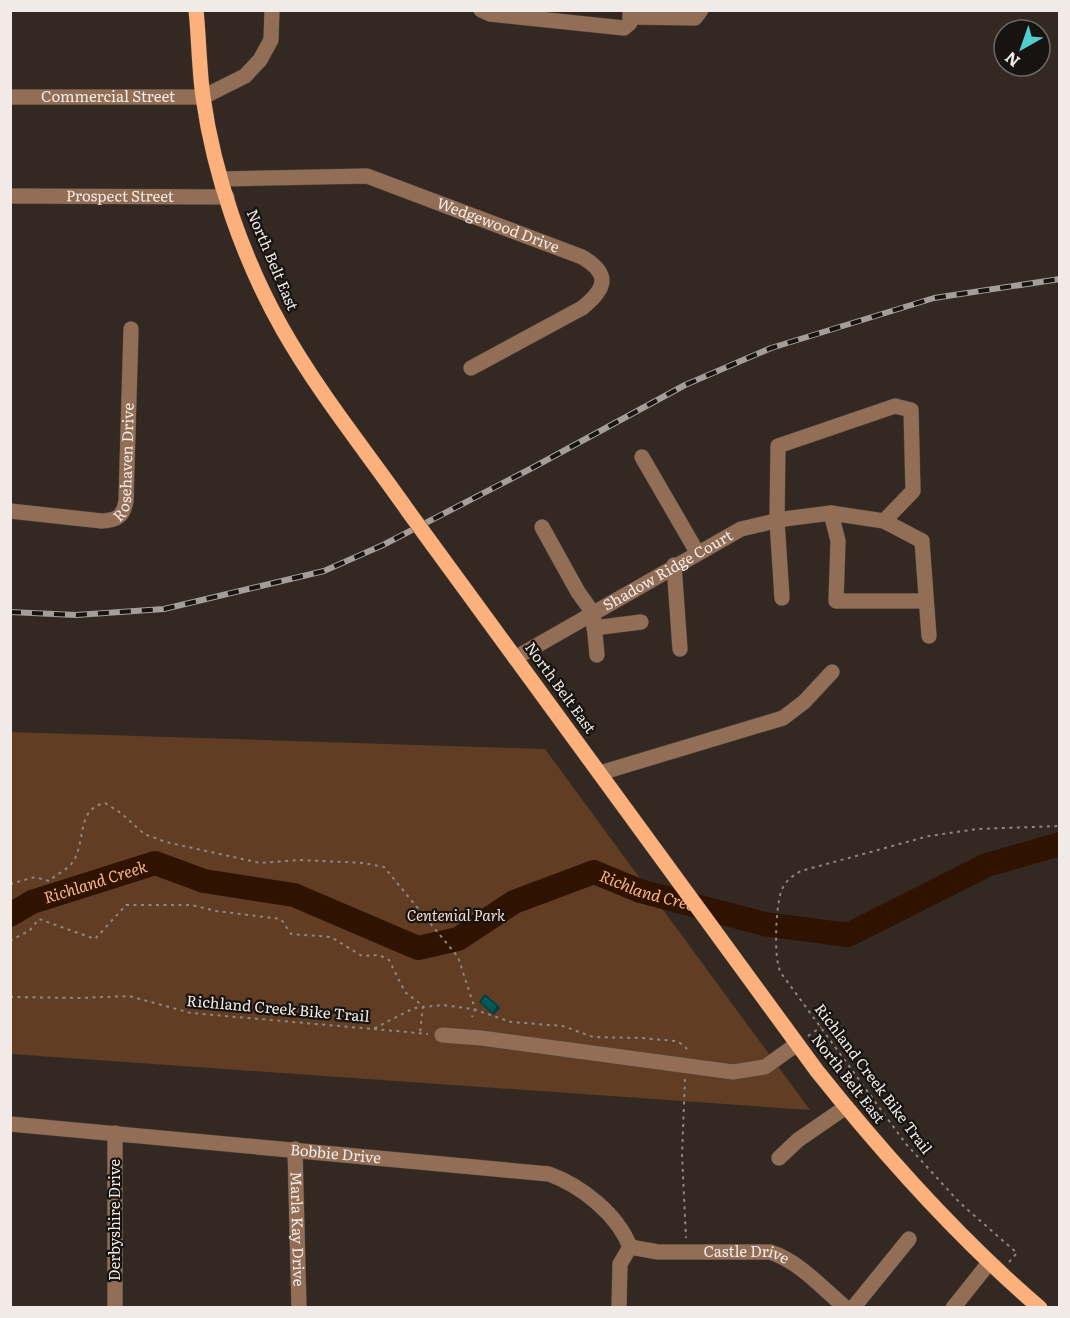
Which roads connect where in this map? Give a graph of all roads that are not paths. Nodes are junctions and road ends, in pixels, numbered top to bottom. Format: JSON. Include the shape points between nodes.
{"nodes":[{"id":1,"x":196,"y":10,"type":"edge"},
{"id":2,"x":272,"y":10,"type":"edge"},
{"id":3,"x":481,"y":10,"type":"edge"},
{"id":4,"x":701,"y":10,"type":"edge"},
{"id":5,"x":630,"y":14,"type":"edge"},
{"id":6,"x":553,"y":15,"type":"edge"},
{"id":7,"x":10,"y":97,"type":"edge"},
{"id":8,"x":203,"y":98,"type":"junction"},
{"id":9,"x":222,"y":179,"type":"junction"},
{"id":10,"x":10,"y":196,"type":"edge"},
{"id":11,"x":227,"y":197,"type":"junction"},
{"id":12,"x":131,"y":329,"type":"dead end"},
{"id":13,"x":471,"y":368,"type":"dead end"},
{"id":14,"x":642,"y":457,"type":"dead end"},
{"id":15,"x":10,"y":512,"type":"edge"},
{"id":16,"x":831,"y":513,"type":"junction"},
{"id":17,"x":777,"y":521,"type":"junction"},
{"id":18,"x":884,"y":521,"type":"junction"},
{"id":19,"x":542,"y":527,"type":"dead end"},
{"id":20,"x":697,"y":552,"type":"junction"},
{"id":21,"x":674,"y":565,"type":"junction"},
{"id":22,"x":782,"y":598,"type":"dead end"},
{"id":23,"x":926,"y":601,"type":"junction"},
{"id":24,"x":593,"y":620,"type":"junction"},
{"id":25,"x":641,"y":622,"type":"dead end"},
{"id":26,"x":929,"y":636,"type":"dead end"},
{"id":27,"x":680,"y":649,"type":"dead end"},
{"id":28,"x":597,"y":655,"type":"dead end"},
{"id":29,"x":515,"y":658,"type":"junction"},
{"id":30,"x":832,"y":672,"type":"dead end"},
{"id":31,"x":600,"y":773,"type":"junction"},
{"id":32,"x":442,"y":1035,"type":"road end"},
{"id":33,"x":798,"y":1044,"type":"junction"},
{"id":34,"x":846,"y":1107,"type":"junction"},
{"id":35,"x":10,"y":1124,"type":"edge"},
{"id":36,"x":115,"y":1133,"type":"junction"},
{"id":37,"x":295,"y":1149,"type":"junction"},
{"id":38,"x":780,"y":1158,"type":"dead end"},
{"id":39,"x":909,"y":1239,"type":"dead end"},
{"id":40,"x":630,"y":1247,"type":"junction"},
{"id":41,"x":989,"y":1263,"type":"junction"},
{"id":42,"x":115,"y":1308,"type":"edge"},
{"id":43,"x":299,"y":1308,"type":"edge"},
{"id":44,"x":619,"y":1308,"type":"edge"},
{"id":45,"x":846,"y":1308,"type":"edge"},
{"id":46,"x":853,"y":1308,"type":"edge"},
{"id":47,"x":953,"y":1308,"type":"edge"},
{"id":48,"x":1040,"y":1308,"type":"edge"}],
"edges":[{"from":1,"to":8,"type":"main road","name":"North Belt East"},
{"from":2,"to":8,"type":"street","via":[[270,40],[260,60],[244,76]]},
{"from":3,"to":6,"type":"street","via":[[490,14]]},
{"from":4,"to":5,"type":"street","via":[[695,18]]},
{"from":5,"to":6,"type":"street","via":[[630,23],[624,28]]},
{"from":7,"to":8,"type":"street","name":"Commercial Street"},
{"from":8,"to":9,"type":"main road","name":"North Belt East"},
{"from":9,"to":11,"type":"main road","name":"North Belt East"},
{"from":9,"to":13,"type":"street","name":"Wedgewood Drive","via":[[367,176],[595,265],[601,273],[602,285],[582,308]]},
{"from":10,"to":11,"type":"street","name":"Prospect Street"},
{"from":11,"to":29,"type":"main road","name":"North Belt East","bridge":true,"via":[[252,266],[281,328]]},
{"from":12,"to":15,"type":"street","name":"Rosehaven Drive","via":[[126,501],[121,516],[102,521]]},
{"from":14,"to":20,"type":"street"},
{"from":16,"to":17,"type":"street","name":"Shadow Ridge Court"},
{"from":16,"to":18,"type":"street","name":"Shadow Ridge Court"},
{"from":16,"to":23,"type":"street","via":[[838,541],[836,601]]},
{"from":17,"to":18,"type":"street","via":[[778,446],[895,406],[911,410],[913,491]]},
{"from":17,"to":20,"type":"street","name":"Shadow Ridge Court","via":[[741,529]]},
{"from":17,"to":22,"type":"street"},
{"from":18,"to":23,"type":"street","name":"Shadow Ridge Court","via":[[922,541]]},
{"from":19,"to":24,"type":"street"},
{"from":20,"to":21,"type":"street","name":"Shadow Ridge Court"},
{"from":21,"to":24,"type":"street","name":"Shadow Ridge Court"},
{"from":21,"to":27,"type":"street"},
{"from":23,"to":26,"type":"street"},
{"from":24,"to":25,"type":"street"},
{"from":24,"to":28,"type":"street"},
{"from":24,"to":29,"type":"street","name":"Shadow Ridge Court"},
{"from":29,"to":31,"type":"main road","name":"North Belt East"},
{"from":30,"to":31,"type":"street","via":[[783,718]]},
{"from":31,"to":33,"type":"main road","name":"North Belt East"},
{"from":32,"to":33,"type":"street","via":[[746,1071],[765,1067]]},
{"from":33,"to":34,"type":"main road","name":"North Belt East"},
{"from":34,"to":38,"type":"street","via":[[798,1140]]},
{"from":34,"to":41,"type":"main road","name":"North Belt East","via":[[946,1221]]},
{"from":35,"to":36,"type":"street","name":"Bobbie Drive"},
{"from":36,"to":37,"type":"street","name":"Bobbie Drive"},
{"from":36,"to":42,"type":"street","name":"Derbyshire Drive"},
{"from":37,"to":40,"type":"street","name":"Bobbie Drive","via":[[549,1174],[575,1187],[619,1224]]},
{"from":37,"to":43,"type":"street","name":"Marla Kay Drive"},
{"from":39,"to":46,"type":"street"},
{"from":40,"to":44,"type":"street","via":[[620,1264]]},
{"from":40,"to":45,"type":"street","name":"Castle Drive","via":[[687,1253],[752,1251],[782,1256]]},
{"from":41,"to":47,"type":"street"},
{"from":41,"to":48,"type":"main road","name":"North Belt East"}]}
